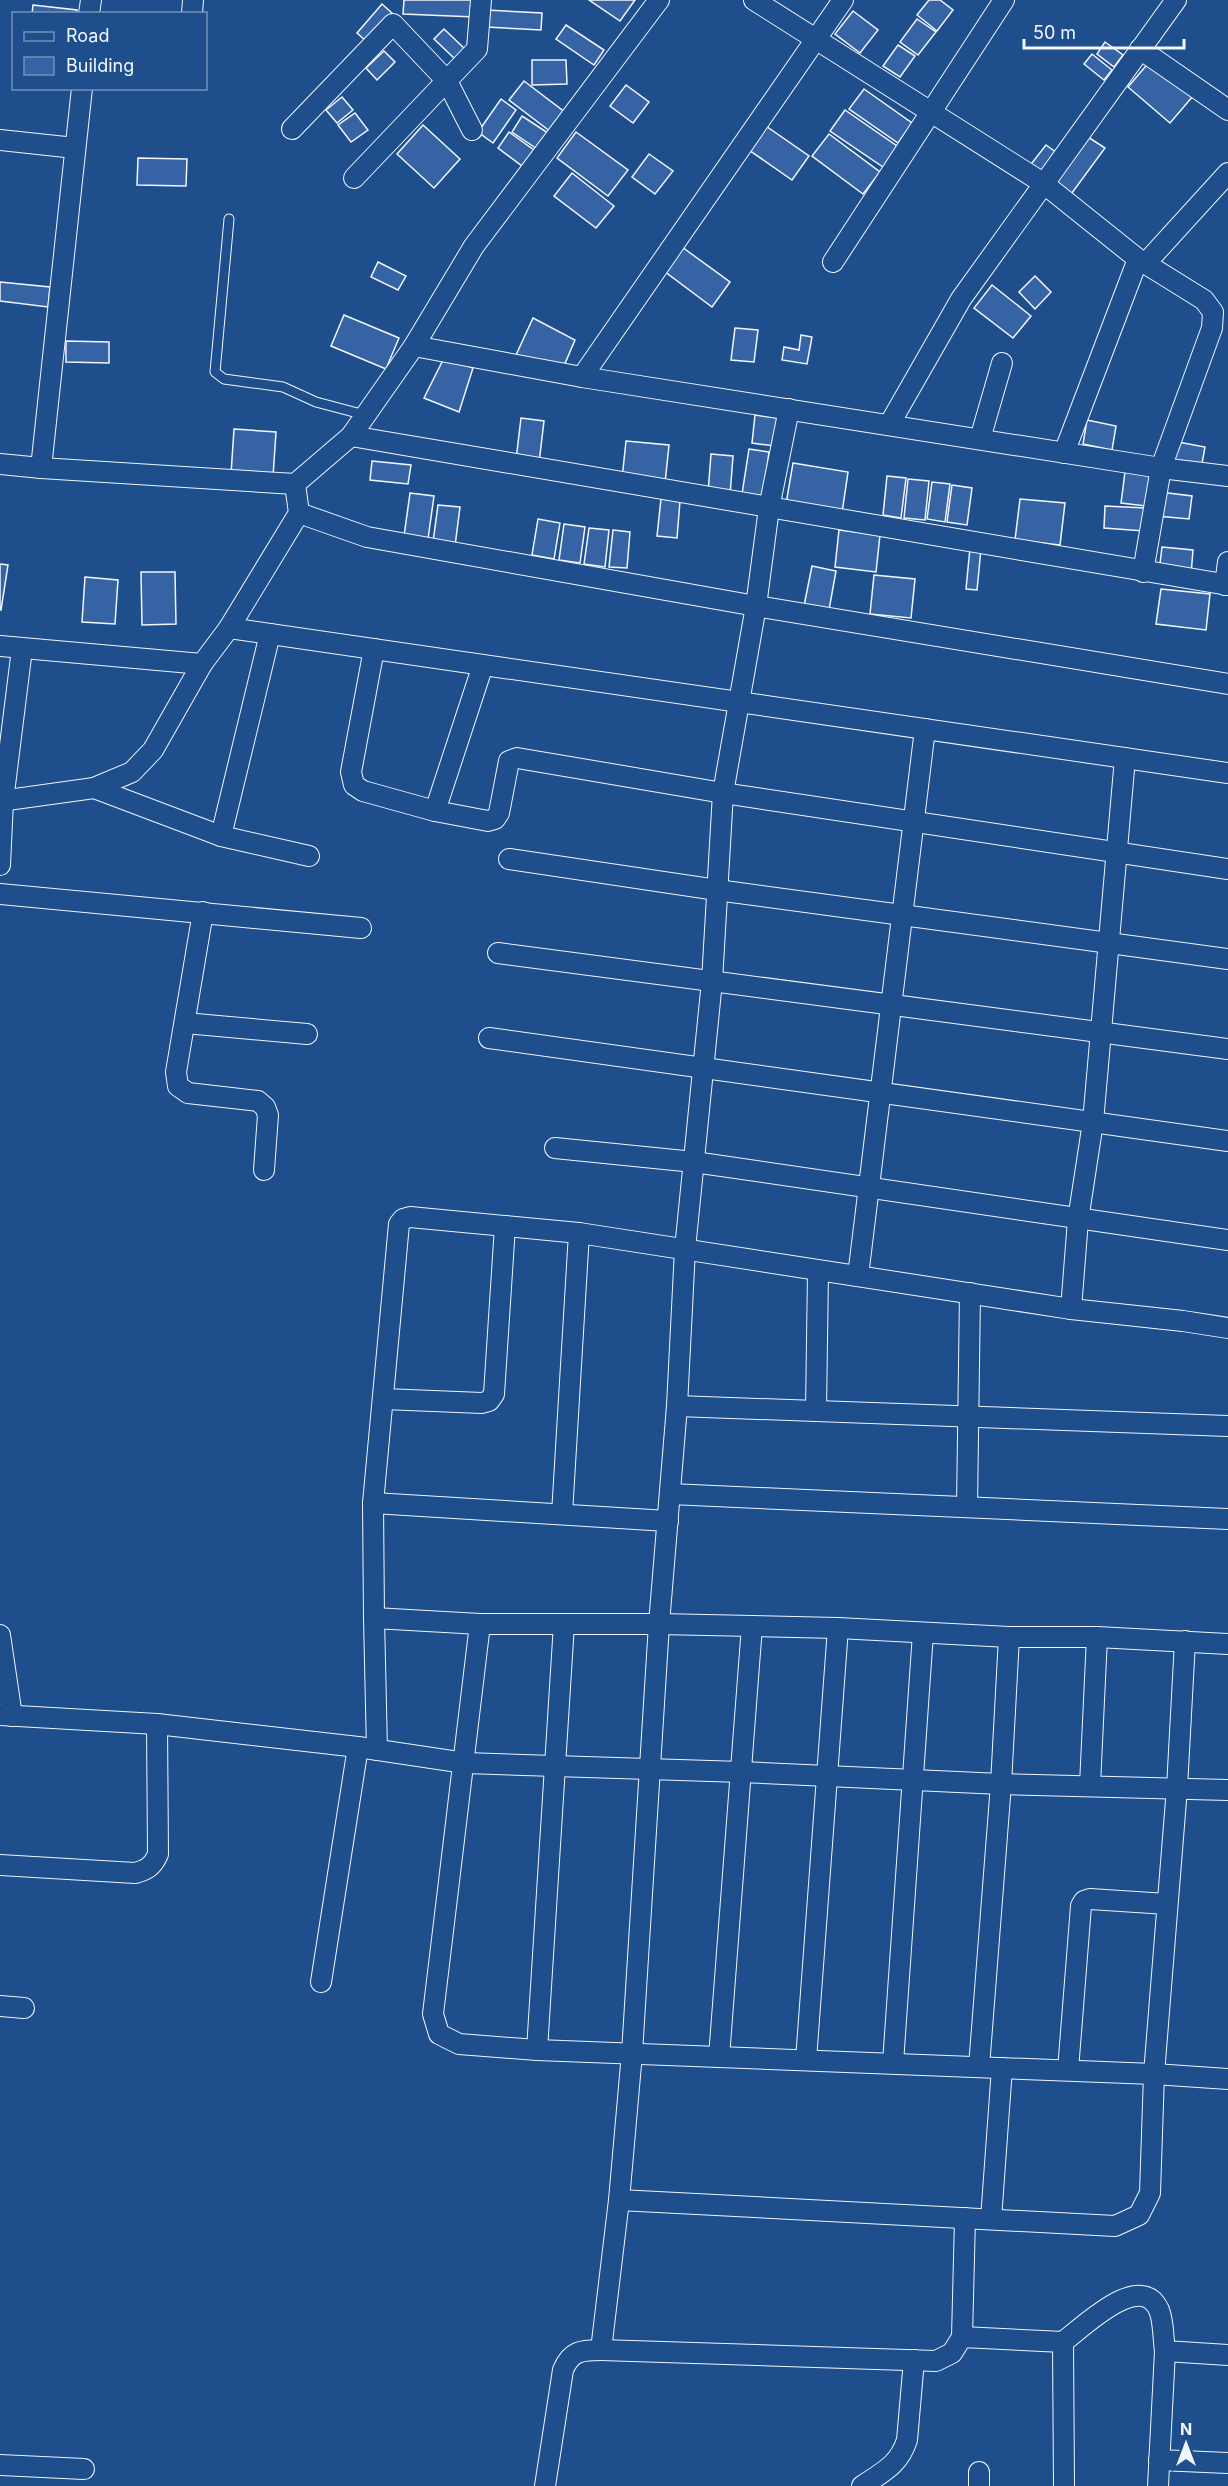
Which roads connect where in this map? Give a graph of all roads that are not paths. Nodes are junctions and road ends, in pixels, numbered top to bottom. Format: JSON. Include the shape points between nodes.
{"nodes":[{"id":1,"x":482,"y":0,"type":"edge"},
{"id":2,"x":659,"y":0,"type":"edge"},
{"id":3,"x":753,"y":0,"type":"edge"},
{"id":4,"x":843,"y":0,"type":"edge"},
{"id":5,"x":1004,"y":0,"type":"edge"},
{"id":6,"x":1176,"y":0,"type":"edge"},
{"id":7,"x":816,"y":41,"type":"junction"},
{"id":8,"x":1140,"y":49,"type":"junction"},
{"id":9,"x":447,"y":81,"type":"junction"},
{"id":10,"x":81,"y":90,"type":"edge"},
{"id":11,"x":1228,"y":110,"type":"edge"},
{"id":12,"x":929,"y":113,"type":"junction"},
{"id":13,"x":292,"y":129,"type":"dead end"},
{"id":14,"x":472,"y":130,"type":"dead end"},
{"id":15,"x":0,"y":140,"type":"edge"},
{"id":16,"x":75,"y":148,"type":"junction"},
{"id":17,"x":1228,"y":173,"type":"edge"},
{"id":18,"x":354,"y":178,"type":"dead end"},
{"id":19,"x":1043,"y":183,"type":"junction"},
{"id":20,"x":229,"y":219,"type":"dead end"},
{"id":21,"x":833,"y":262,"type":"dead end"},
{"id":22,"x":1142,"y":262,"type":"junction"},
{"id":23,"x":414,"y":346,"type":"junction"},
{"id":24,"x":1002,"y":363,"type":"dead end"},
{"id":25,"x":582,"y":376,"type":"junction"},
{"id":26,"x":789,"y":409,"type":"junction"},
{"id":27,"x":365,"y":415,"type":"junction"},
{"id":28,"x":889,"y":425,"type":"junction"},
{"id":29,"x":351,"y":436,"type":"junction"},
{"id":30,"x":980,"y":439,"type":"junction"},
{"id":31,"x":1064,"y":453,"type":"junction"},
{"id":32,"x":0,"y":464,"type":"edge"},
{"id":33,"x":41,"y":468,"type":"junction"},
{"id":34,"x":1161,"y":468,"type":"junction"},
{"id":35,"x":1228,"y":476,"type":"edge"},
{"id":36,"x":295,"y":484,"type":"junction"},
{"id":37,"x":769,"y":508,"type":"junction"},
{"id":38,"x":299,"y":513,"type":"junction"},
{"id":39,"x":1228,"y":562,"type":"edge"},
{"id":40,"x":1143,"y":572,"type":"junction"},
{"id":41,"x":1227,"y":585,"type":"edge"},
{"id":42,"x":756,"y":606,"type":"junction"},
{"id":43,"x":229,"y":628,"type":"junction"},
{"id":44,"x":270,"y":634,"type":"junction"},
{"id":45,"x":0,"y":646,"type":"edge"},
{"id":46,"x":22,"y":648,"type":"junction"},
{"id":47,"x":374,"y":649,"type":"junction"},
{"id":48,"x":202,"y":664,"type":"junction"},
{"id":49,"x":483,"y":665,"type":"junction"},
{"id":50,"x":1228,"y":684,"type":"edge"},
{"id":51,"x":738,"y":702,"type":"junction"},
{"id":52,"x":925,"y":729,"type":"junction"},
{"id":53,"x":1125,"y":758,"type":"junction"},
{"id":54,"x":1228,"y":773,"type":"edge"},
{"id":55,"x":94,"y":788,"type":"junction"},
{"id":56,"x":723,"y":793,"type":"junction"},
{"id":57,"x":2,"y":801,"type":"edge"},
{"id":58,"x":435,"y":811,"type":"junction"},
{"id":59,"x":914,"y":822,"type":"junction"},
{"id":60,"x":221,"y":836,"type":"junction"},
{"id":61,"x":1116,"y":852,"type":"junction"},
{"id":62,"x":309,"y":856,"type":"dead end"},
{"id":63,"x":510,"y":859,"type":"dead end"},
{"id":64,"x":0,"y":865,"type":"edge"},
{"id":65,"x":1228,"y":869,"type":"edge"},
{"id":66,"x":717,"y":890,"type":"junction"},
{"id":67,"x":0,"y":894,"type":"edge"},
{"id":68,"x":203,"y":912,"type":"junction"},
{"id":69,"x":902,"y":914,"type":"junction"},
{"id":70,"x":361,"y":928,"type":"dead end"},
{"id":71,"x":1108,"y":942,"type":"junction"},
{"id":72,"x":498,"y":953,"type":"dead end"},
{"id":73,"x":1228,"y":959,"type":"edge"},
{"id":74,"x":712,"y":981,"type":"junction"},
{"id":75,"x":891,"y":1005,"type":"junction"},
{"id":76,"x":185,"y":1023,"type":"junction"},
{"id":77,"x":1101,"y":1033,"type":"junction"},
{"id":78,"x":307,"y":1034,"type":"dead end"},
{"id":79,"x":489,"y":1038,"type":"dead end"},
{"id":80,"x":1228,"y":1049,"type":"edge"},
{"id":81,"x":702,"y":1068,"type":"junction"},
{"id":82,"x":880,"y":1092,"type":"junction"},
{"id":83,"x":1093,"y":1122,"type":"junction"},
{"id":84,"x":1228,"y":1141,"type":"edge"},
{"id":85,"x":555,"y":1148,"type":"dead end"},
{"id":86,"x":694,"y":1162,"type":"junction"},
{"id":87,"x":264,"y":1170,"type":"dead end"},
{"id":88,"x":869,"y":1186,"type":"junction"},
{"id":89,"x":1078,"y":1220,"type":"junction"},
{"id":90,"x":505,"y":1226,"type":"junction"},
{"id":91,"x":579,"y":1233,"type":"junction"},
{"id":92,"x":1228,"y":1240,"type":"edge"},
{"id":93,"x":685,"y":1249,"type":"junction"},
{"id":94,"x":818,"y":1271,"type":"junction"},
{"id":95,"x":858,"y":1276,"type":"junction"},
{"id":96,"x":970,"y":1293,"type":"junction"},
{"id":97,"x":1071,"y":1309,"type":"junction"},
{"id":98,"x":1228,"y":1328,"type":"edge"},
{"id":99,"x":384,"y":1399,"type":"junction"},
{"id":100,"x":677,"y":1407,"type":"junction"},
{"id":101,"x":816,"y":1412,"type":"junction"},
{"id":102,"x":967,"y":1416,"type":"junction"},
{"id":103,"x":1228,"y":1426,"type":"edge"},
{"id":104,"x":670,"y":1494,"type":"junction"},
{"id":105,"x":373,"y":1503,"type":"junction"},
{"id":106,"x":967,"y":1507,"type":"junction"},
{"id":107,"x":562,"y":1514,"type":"junction"},
{"id":108,"x":1228,"y":1519,"type":"edge"},
{"id":109,"x":668,"y":1521,"type":"junction"},
{"id":110,"x":374,"y":1618,"type":"junction"},
{"id":111,"x":480,"y":1624,"type":"junction"},
{"id":112,"x":564,"y":1624,"type":"junction"},
{"id":113,"x":659,"y":1624,"type":"junction"},
{"id":114,"x":752,"y":1626,"type":"junction"},
{"id":115,"x":838,"y":1628,"type":"junction"},
{"id":116,"x":923,"y":1633,"type":"junction"},
{"id":117,"x":0,"y":1635,"type":"edge"},
{"id":118,"x":1009,"y":1637,"type":"junction"},
{"id":119,"x":1097,"y":1637,"type":"junction"},
{"id":120,"x":1185,"y":1641,"type":"junction"},
{"id":121,"x":1228,"y":1644,"type":"edge"},
{"id":122,"x":6,"y":1715,"type":"edge"},
{"id":123,"x":158,"y":1724,"type":"junction"},
{"id":124,"x":367,"y":1748,"type":"junction"},
{"id":125,"x":465,"y":1763,"type":"junction"},
{"id":126,"x":555,"y":1766,"type":"junction"},
{"id":127,"x":650,"y":1769,"type":"junction"},
{"id":128,"x":741,"y":1772,"type":"junction"},
{"id":129,"x":827,"y":1778,"type":"junction"},
{"id":130,"x":913,"y":1779,"type":"junction"},
{"id":131,"x":1001,"y":1784,"type":"junction"},
{"id":132,"x":1090,"y":1785,"type":"junction"},
{"id":133,"x":1176,"y":1788,"type":"junction"},
{"id":134,"x":1228,"y":1790,"type":"edge"},
{"id":135,"x":0,"y":1865,"type":"edge"},
{"id":136,"x":1167,"y":1904,"type":"junction"},
{"id":137,"x":321,"y":1982,"type":"dead end"},
{"id":138,"x":0,"y":2006,"type":"edge"},
{"id":139,"x":24,"y":2008,"type":"dead end"},
{"id":140,"x":537,"y":2050,"type":"junction"},
{"id":141,"x":633,"y":2053,"type":"junction"},
{"id":142,"x":720,"y":2057,"type":"junction"},
{"id":143,"x":806,"y":2060,"type":"junction"},
{"id":144,"x":893,"y":2063,"type":"junction"},
{"id":145,"x":979,"y":2067,"type":"junction"},
{"id":146,"x":1002,"y":2068,"type":"junction"},
{"id":147,"x":1068,"y":2070,"type":"junction"},
{"id":148,"x":1154,"y":2074,"type":"junction"},
{"id":149,"x":1228,"y":2079,"type":"edge"},
{"id":150,"x":619,"y":2199,"type":"junction"},
{"id":151,"x":966,"y":2218,"type":"junction"},
{"id":152,"x":991,"y":2219,"type":"junction"},
{"id":153,"x":962,"y":2337,"type":"junction"},
{"id":154,"x":1063,"y":2342,"type":"junction"},
{"id":155,"x":601,"y":2350,"type":"junction"},
{"id":156,"x":1165,"y":2351,"type":"junction"},
{"id":157,"x":1228,"y":2355,"type":"edge"},
{"id":158,"x":914,"y":2360,"type":"junction"},
{"id":159,"x":1159,"y":2460,"type":"junction"},
{"id":160,"x":1228,"y":2463,"type":"edge"},
{"id":161,"x":0,"y":2465,"type":"edge"},
{"id":162,"x":84,"y":2469,"type":"dead end"},
{"id":163,"x":545,"y":2486,"type":"edge"},
{"id":164,"x":862,"y":2486,"type":"edge"},
{"id":165,"x":1064,"y":2486,"type":"edge"},
{"id":166,"x":1158,"y":2486,"type":"edge"}],
"edges":[{"from":1,"to":9,"type":"street","via":[[477,49]]},
{"from":2,"to":23,"type":"street","via":[[474,246]]},
{"from":3,"to":7,"type":"street"},
{"from":4,"to":7,"type":"street"},
{"from":5,"to":12,"type":"street"},
{"from":6,"to":8,"type":"street"},
{"from":7,"to":12,"type":"street"},
{"from":7,"to":25,"type":"street"},
{"from":8,"to":11,"type":"street"},
{"from":8,"to":19,"type":"street"},
{"from":9,"to":13,"type":"street","via":[[393,24]]},
{"from":9,"to":14,"type":"street"},
{"from":9,"to":18,"type":"street"},
{"from":10,"to":16,"type":"street"},
{"from":12,"to":19,"type":"street"},
{"from":12,"to":21,"type":"street"},
{"from":15,"to":16,"type":"street"},
{"from":16,"to":33,"type":"street"},
{"from":17,"to":22,"type":"street"},
{"from":19,"to":22,"type":"street"},
{"from":19,"to":28,"type":"street","via":[[961,299]]},
{"from":20,"to":27,"type":"lane","via":[[215,372],[224,379],[283,387],[316,402]]},
{"from":22,"to":31,"type":"street"},
{"from":22,"to":34,"type":"street","via":[[1204,300],[1213,312],[1212,328]]},
{"from":23,"to":25,"type":"street"},
{"from":23,"to":27,"type":"street"},
{"from":24,"to":30,"type":"street"},
{"from":25,"to":26,"type":"street"},
{"from":26,"to":28,"type":"street"},
{"from":26,"to":37,"type":"street"},
{"from":27,"to":29,"type":"street"},
{"from":28,"to":30,"type":"street"},
{"from":29,"to":36,"type":"street"},
{"from":29,"to":37,"type":"street"},
{"from":30,"to":31,"type":"street"},
{"from":31,"to":34,"type":"street"},
{"from":32,"to":33,"type":"street"},
{"from":33,"to":36,"type":"street"},
{"from":34,"to":35,"type":"street"},
{"from":34,"to":40,"type":"street"},
{"from":36,"to":38,"type":"street"},
{"from":37,"to":40,"type":"street"},
{"from":37,"to":42,"type":"street"},
{"from":38,"to":42,"type":"street","via":[[367,537]]},
{"from":38,"to":43,"type":"street"},
{"from":39,"to":41,"type":"street"},
{"from":40,"to":41,"type":"street"},
{"from":42,"to":50,"type":"street"},
{"from":42,"to":51,"type":"street"},
{"from":43,"to":44,"type":"street"},
{"from":43,"to":48,"type":"street"},
{"from":44,"to":47,"type":"street"},
{"from":44,"to":60,"type":"street"},
{"from":45,"to":46,"type":"street"},
{"from":46,"to":48,"type":"street"},
{"from":46,"to":57,"type":"street"},
{"from":47,"to":49,"type":"street"},
{"from":47,"to":58,"type":"street","via":[[351,772],[354,785]]},
{"from":48,"to":55,"type":"street","via":[[153,750],[132,772]]},
{"from":49,"to":51,"type":"street"},
{"from":49,"to":58,"type":"street"},
{"from":51,"to":52,"type":"street"},
{"from":51,"to":56,"type":"street"},
{"from":52,"to":53,"type":"street"},
{"from":52,"to":59,"type":"street"},
{"from":53,"to":54,"type":"street"},
{"from":53,"to":61,"type":"street"},
{"from":55,"to":57,"type":"street"},
{"from":55,"to":60,"type":"street"},
{"from":56,"to":58,"type":"street","via":[[517,758],[509,761],[495,819]]},
{"from":56,"to":59,"type":"street"},
{"from":56,"to":66,"type":"street"},
{"from":57,"to":64,"type":"street"},
{"from":59,"to":61,"type":"street"},
{"from":59,"to":69,"type":"street"},
{"from":60,"to":62,"type":"street"},
{"from":61,"to":65,"type":"street"},
{"from":61,"to":71,"type":"street"},
{"from":63,"to":66,"type":"street"},
{"from":66,"to":69,"type":"street"},
{"from":66,"to":74,"type":"street"},
{"from":67,"to":68,"type":"street"},
{"from":68,"to":70,"type":"street"},
{"from":68,"to":76,"type":"street"},
{"from":69,"to":71,"type":"street"},
{"from":69,"to":75,"type":"street"},
{"from":71,"to":73,"type":"street"},
{"from":71,"to":77,"type":"street"},
{"from":72,"to":74,"type":"street"},
{"from":74,"to":75,"type":"street"},
{"from":74,"to":81,"type":"street"},
{"from":75,"to":77,"type":"street"},
{"from":75,"to":82,"type":"street"},
{"from":76,"to":78,"type":"street"},
{"from":76,"to":87,"type":"street","via":[[176,1072],[178,1086],[188,1093],[258,1101],[265,1107],[268,1115]]},
{"from":77,"to":80,"type":"street"},
{"from":77,"to":83,"type":"street"},
{"from":79,"to":81,"type":"street"},
{"from":81,"to":82,"type":"street"},
{"from":81,"to":86,"type":"street"},
{"from":82,"to":83,"type":"street"},
{"from":82,"to":88,"type":"street"},
{"from":83,"to":84,"type":"street"},
{"from":83,"to":89,"type":"street"},
{"from":85,"to":86,"type":"street"},
{"from":86,"to":88,"type":"street"},
{"from":86,"to":93,"type":"street"},
{"from":88,"to":89,"type":"street"},
{"from":88,"to":95,"type":"street"},
{"from":89,"to":92,"type":"street"},
{"from":89,"to":97,"type":"street"},
{"from":90,"to":91,"type":"street"},
{"from":90,"to":99,"type":"street","via":[[494,1394],[482,1403]]},
{"from":90,"to":99,"type":"street","via":[[410,1217],[399,1224]]},
{"from":91,"to":93,"type":"street"},
{"from":91,"to":107,"type":"street"},
{"from":93,"to":94,"type":"street"},
{"from":93,"to":100,"type":"street"},
{"from":94,"to":95,"type":"street"},
{"from":94,"to":101,"type":"street"},
{"from":95,"to":96,"type":"street"},
{"from":96,"to":97,"type":"street"},
{"from":96,"to":102,"type":"street"},
{"from":97,"to":98,"type":"street"},
{"from":99,"to":105,"type":"street"},
{"from":100,"to":101,"type":"street"},
{"from":100,"to":104,"type":"street"},
{"from":101,"to":102,"type":"street"},
{"from":102,"to":103,"type":"street"},
{"from":102,"to":106,"type":"street"},
{"from":104,"to":106,"type":"street"},
{"from":104,"to":109,"type":"street"},
{"from":105,"to":107,"type":"street"},
{"from":105,"to":110,"type":"street"},
{"from":106,"to":108,"type":"street"},
{"from":107,"to":109,"type":"street"},
{"from":109,"to":113,"type":"street"},
{"from":110,"to":111,"type":"street"},
{"from":110,"to":124,"type":"street"},
{"from":111,"to":112,"type":"street"},
{"from":111,"to":125,"type":"street"},
{"from":112,"to":113,"type":"street"},
{"from":112,"to":126,"type":"street"},
{"from":113,"to":114,"type":"street"},
{"from":113,"to":127,"type":"street"},
{"from":114,"to":115,"type":"street"},
{"from":114,"to":128,"type":"street"},
{"from":115,"to":116,"type":"street"},
{"from":115,"to":129,"type":"street"},
{"from":116,"to":118,"type":"street"},
{"from":116,"to":130,"type":"street"},
{"from":117,"to":122,"type":"street"},
{"from":118,"to":119,"type":"street"},
{"from":118,"to":131,"type":"street"},
{"from":119,"to":120,"type":"street"},
{"from":119,"to":132,"type":"street"},
{"from":120,"to":121,"type":"street"},
{"from":120,"to":133,"type":"street"},
{"from":122,"to":123,"type":"street"},
{"from":123,"to":124,"type":"street"},
{"from":123,"to":135,"type":"street","via":[[155,1863],[135,1873]]},
{"from":124,"to":125,"type":"street"},
{"from":124,"to":137,"type":"street"},
{"from":125,"to":126,"type":"street"},
{"from":125,"to":140,"type":"street","via":[[433,2014],[439,2034],[459,2044]]},
{"from":126,"to":127,"type":"street"},
{"from":126,"to":140,"type":"street"},
{"from":127,"to":128,"type":"street"},
{"from":127,"to":141,"type":"street"},
{"from":128,"to":129,"type":"street"},
{"from":128,"to":142,"type":"street"},
{"from":129,"to":130,"type":"street"},
{"from":129,"to":143,"type":"street"},
{"from":130,"to":131,"type":"street"},
{"from":130,"to":144,"type":"street"},
{"from":131,"to":132,"type":"street"},
{"from":131,"to":145,"type":"street"},
{"from":132,"to":133,"type":"street"},
{"from":133,"to":134,"type":"street"},
{"from":133,"to":136,"type":"street"},
{"from":136,"to":147,"type":"street","via":[[1090,1899],[1081,1906]]},
{"from":136,"to":148,"type":"street"},
{"from":138,"to":139,"type":"street"},
{"from":140,"to":141,"type":"street"},
{"from":141,"to":142,"type":"street"},
{"from":141,"to":150,"type":"street"},
{"from":142,"to":143,"type":"street"},
{"from":143,"to":144,"type":"street"},
{"from":144,"to":145,"type":"street"},
{"from":145,"to":146,"type":"street"},
{"from":146,"to":147,"type":"street"},
{"from":146,"to":152,"type":"street"},
{"from":147,"to":148,"type":"street"},
{"from":148,"to":149,"type":"street"},
{"from":148,"to":152,"type":"street","via":[[1150,2193],[1139,2215],[1115,2226]]},
{"from":150,"to":151,"type":"street"},
{"from":150,"to":155,"type":"street"},
{"from":151,"to":152,"type":"street"},
{"from":151,"to":153,"type":"street"},
{"from":153,"to":154,"type":"street"},
{"from":153,"to":158,"type":"street","via":[[952,2353],[936,2361]]},
{"from":154,"to":156,"type":"street","via":[[1121,2298],[1136,2296],[1149,2299],[1158,2310]]},
{"from":154,"to":165,"type":"street"},
{"from":155,"to":158,"type":"street"},
{"from":155,"to":163,"type":"street","via":[[580,2350],[568,2358],[563,2370]]},
{"from":156,"to":157,"type":"street"},
{"from":156,"to":159,"type":"street"},
{"from":158,"to":164,"type":"street","via":[[904,2452],[898,2462]]},
{"from":159,"to":160,"type":"street"},
{"from":159,"to":166,"type":"street"},
{"from":161,"to":162,"type":"street"}]}
